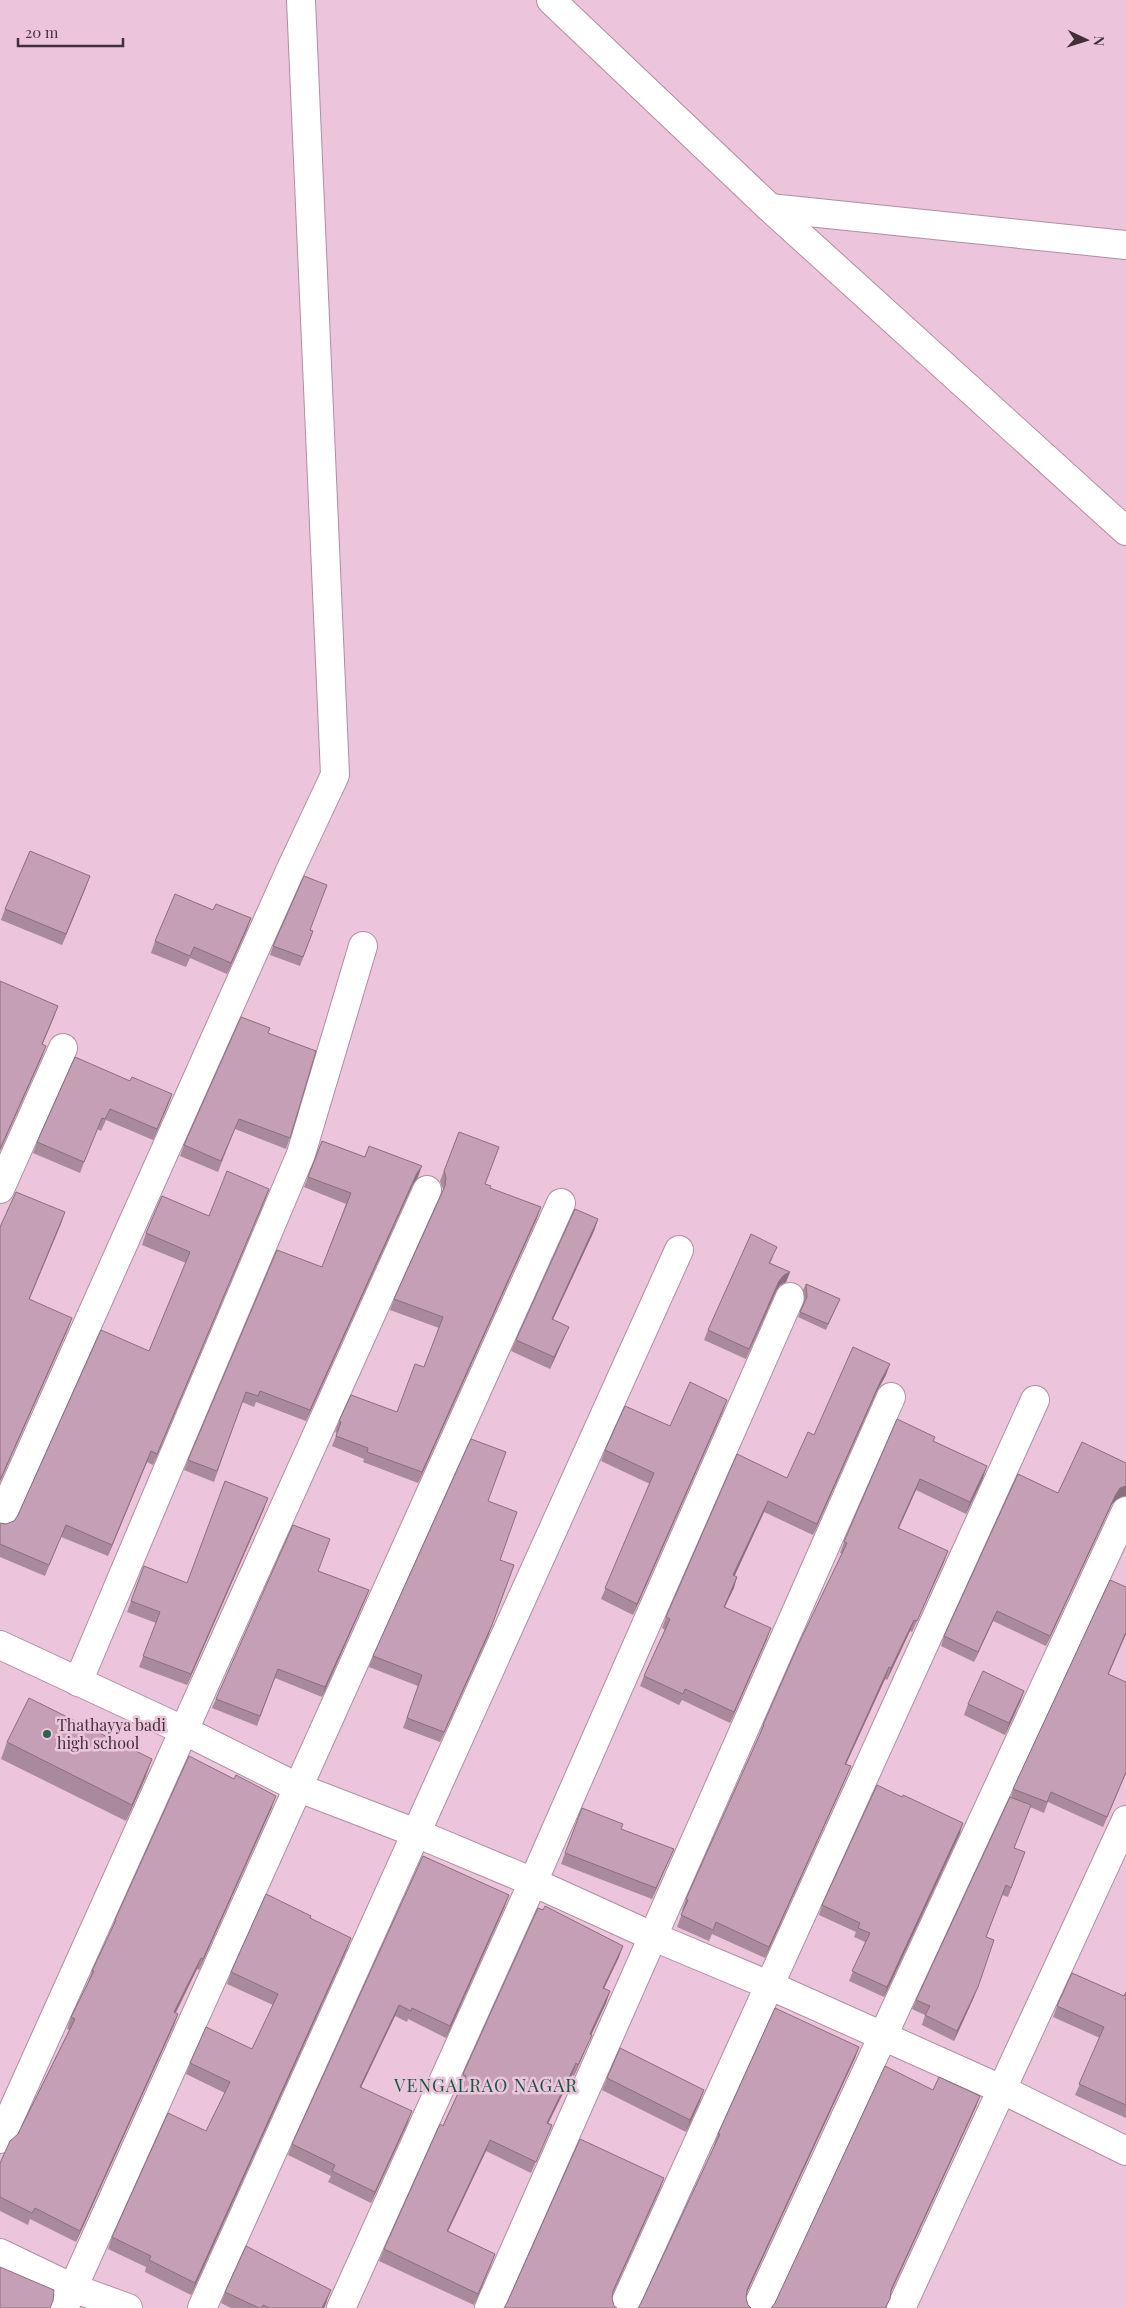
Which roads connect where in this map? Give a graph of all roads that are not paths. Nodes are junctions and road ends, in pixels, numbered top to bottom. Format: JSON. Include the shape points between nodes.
{"nodes":[{"id":1,"x":301,"y":0,"type":"edge"},
{"id":2,"x":551,"y":0,"type":"edge"},
{"id":3,"x":770,"y":208,"type":"junction"},
{"id":4,"x":1126,"y":245,"type":"edge"},
{"id":5,"x":1126,"y":531,"type":"edge"},
{"id":6,"x":363,"y":946,"type":"dead end"},
{"id":7,"x":63,"y":1048,"type":"dead end"},
{"id":8,"x":0,"y":1188,"type":"edge"},
{"id":9,"x":427,"y":1190,"type":"dead end"},
{"id":10,"x":561,"y":1203,"type":"dead end"},
{"id":11,"x":679,"y":1250,"type":"dead end"},
{"id":12,"x":790,"y":1297,"type":"dead end"},
{"id":13,"x":891,"y":1397,"type":"dead end"},
{"id":14,"x":1035,"y":1400,"type":"dead end"},
{"id":15,"x":1126,"y":1512,"type":"edge"},
{"id":16,"x":0,"y":1520,"type":"edge"},
{"id":17,"x":0,"y":1645,"type":"edge"},
{"id":18,"x":78,"y":1682,"type":"junction"},
{"id":19,"x":185,"y":1732,"type":"junction"},
{"id":20,"x":299,"y":1788,"type":"junction"},
{"id":21,"x":1126,"y":1820,"type":"edge"},
{"id":22,"x":416,"y":1832,"type":"junction"},
{"id":23,"x":534,"y":1882,"type":"junction"},
{"id":24,"x":654,"y":1938,"type":"junction"},
{"id":25,"x":771,"y":1986,"type":"junction"},
{"id":26,"x":884,"y":2036,"type":"junction"},
{"id":27,"x":1001,"y":2089,"type":"junction"},
{"id":28,"x":0,"y":2139,"type":"edge"},
{"id":29,"x":1125,"y":2147,"type":"edge"},
{"id":30,"x":0,"y":2253,"type":"edge"},
{"id":31,"x":68,"y":2298,"type":"edge"},
{"id":32,"x":128,"y":2308,"type":"edge"},
{"id":33,"x":202,"y":2308,"type":"edge"},
{"id":34,"x":341,"y":2308,"type":"edge"},
{"id":35,"x":489,"y":2308,"type":"edge"},
{"id":36,"x":623,"y":2308,"type":"edge"},
{"id":37,"x":757,"y":2308,"type":"edge"},
{"id":38,"x":901,"y":2308,"type":"edge"}],
"edges":[{"from":1,"to":16,"type":"street","via":[[336,775]]},
{"from":2,"to":3,"type":"street"},
{"from":3,"to":4,"type":"street"},
{"from":3,"to":5,"type":"street"},
{"from":6,"to":18,"type":"street","via":[[301,1154]]},
{"from":7,"to":8,"type":"street"},
{"from":9,"to":19,"type":"street"},
{"from":10,"to":20,"type":"street"},
{"from":11,"to":22,"type":"street"},
{"from":12,"to":23,"type":"street"},
{"from":13,"to":24,"type":"street"},
{"from":14,"to":25,"type":"street"},
{"from":15,"to":26,"type":"street"},
{"from":17,"to":18,"type":"street"},
{"from":18,"to":19,"type":"street"},
{"from":19,"to":20,"type":"street"},
{"from":19,"to":28,"type":"street"},
{"from":20,"to":22,"type":"street"},
{"from":20,"to":31,"type":"street"},
{"from":21,"to":27,"type":"street"},
{"from":22,"to":23,"type":"street"},
{"from":22,"to":33,"type":"street"},
{"from":23,"to":24,"type":"street"},
{"from":23,"to":34,"type":"street"},
{"from":24,"to":25,"type":"street"},
{"from":24,"to":35,"type":"street"},
{"from":25,"to":26,"type":"street"},
{"from":25,"to":36,"type":"street"},
{"from":26,"to":27,"type":"street"},
{"from":26,"to":37,"type":"street"},
{"from":27,"to":29,"type":"street"},
{"from":27,"to":38,"type":"street"},
{"from":30,"to":31,"type":"street"},
{"from":31,"to":32,"type":"street"}]}
